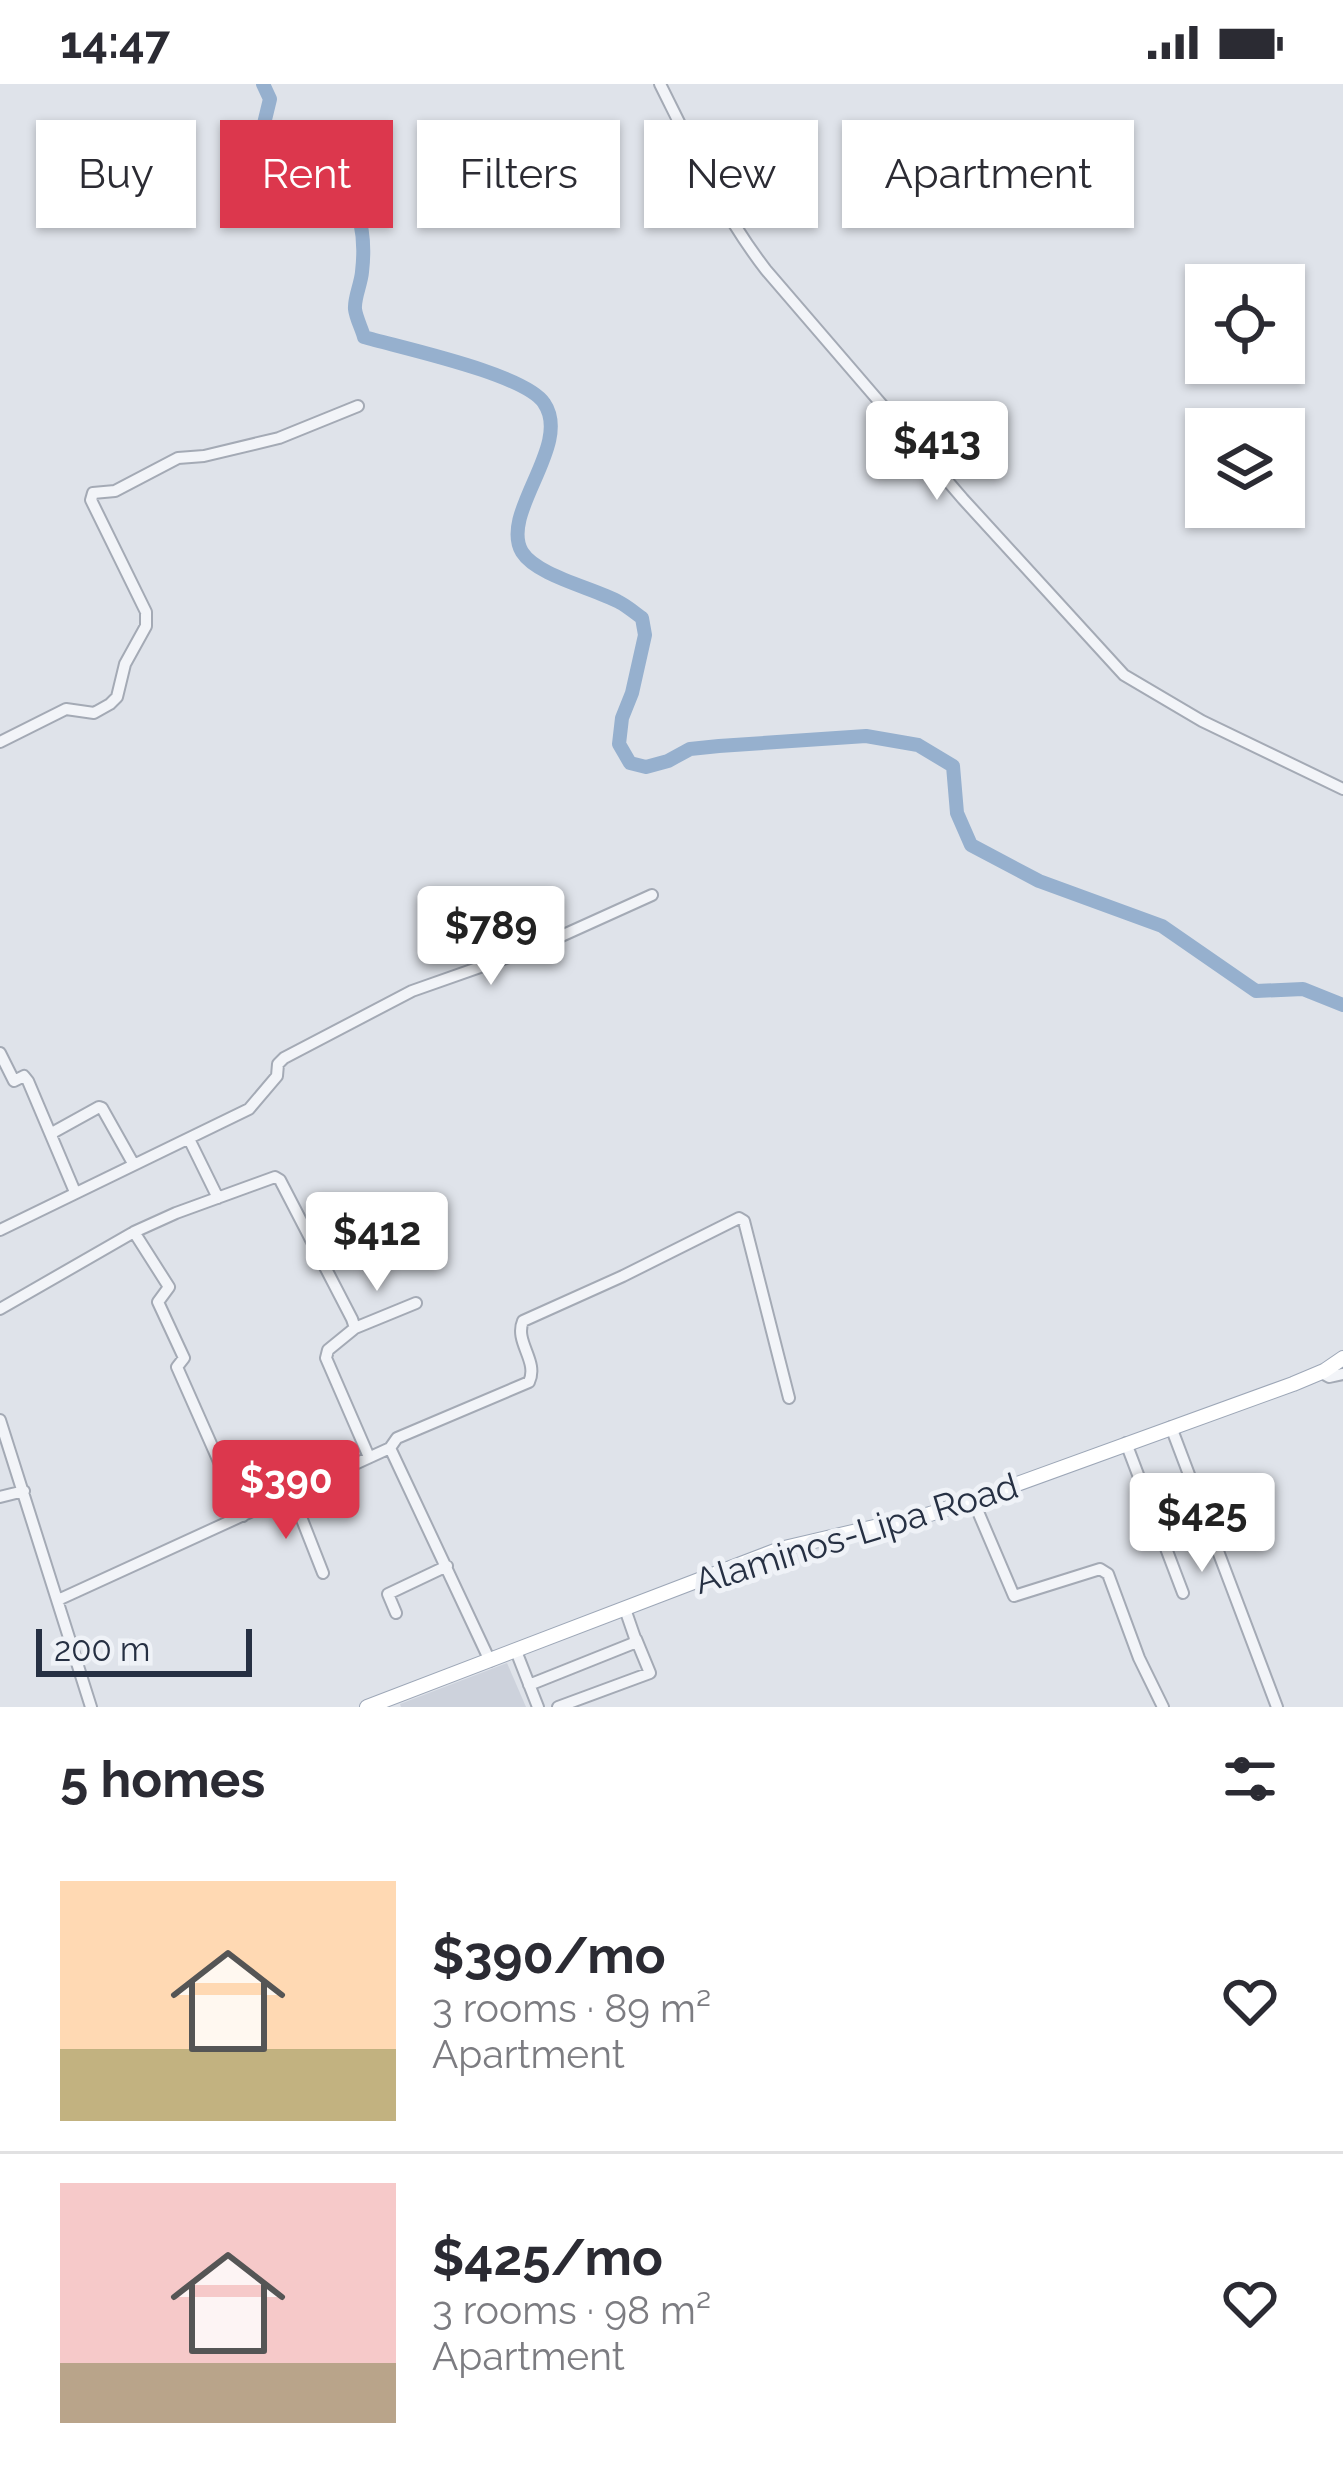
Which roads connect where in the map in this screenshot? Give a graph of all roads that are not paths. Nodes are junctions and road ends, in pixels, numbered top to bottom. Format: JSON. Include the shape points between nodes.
{"nodes":[{"id":1,"x":660,"y":84,"type":"edge"},
{"id":2,"x":358,"y":406,"type":"dead end"},
{"id":3,"x":0,"y":742,"type":"edge"},
{"id":4,"x":1343,"y":789,"type":"edge"},
{"id":5,"x":652,"y":896,"type":"dead end"},
{"id":6,"x":0,"y":1053,"type":"edge"},
{"id":7,"x":52,"y":1133,"type":"junction"},
{"id":8,"x":189,"y":1139,"type":"junction"},
{"id":9,"x":134,"y":1165,"type":"junction"},
{"id":10,"x":75,"y":1192,"type":"junction"},
{"id":11,"x":218,"y":1198,"type":"junction"},
{"id":12,"x":0,"y":1230,"type":"edge"},
{"id":13,"x":134,"y":1232,"type":"junction"},
{"id":14,"x":416,"y":1303,"type":"dead end"},
{"id":15,"x":0,"y":1309,"type":"edge"},
{"id":16,"x":355,"y":1328,"type":"junction"},
{"id":17,"x":1343,"y":1358,"type":"edge"},
{"id":18,"x":1320,"y":1372,"type":"junction"},
{"id":19,"x":1343,"y":1374,"type":"edge"},
{"id":20,"x":789,"y":1398,"type":"dead end"},
{"id":21,"x":0,"y":1420,"type":"edge"},
{"id":22,"x":1171,"y":1427,"type":"junction"},
{"id":23,"x":1126,"y":1443,"type":"junction"},
{"id":24,"x":390,"y":1448,"type":"junction"},
{"id":25,"x":369,"y":1457,"type":"junction"},
{"id":26,"x":6,"y":1461,"type":"edge"},
{"id":27,"x":24,"y":1491,"type":"junction"},
{"id":28,"x":292,"y":1494,"type":"junction"},
{"id":29,"x":0,"y":1497,"type":"edge"},
{"id":30,"x":973,"y":1500,"type":"junction"},
{"id":31,"x":243,"y":1516,"type":"junction"},
{"id":32,"x":447,"y":1566,"type":"junction"},
{"id":33,"x":322,"y":1573,"type":"dead end"},
{"id":34,"x":1183,"y":1594,"type":"dead end"},
{"id":35,"x":58,"y":1600,"type":"junction"},
{"id":36,"x":625,"y":1610,"type":"junction"},
{"id":37,"x":396,"y":1613,"type":"dead end"},
{"id":38,"x":635,"y":1638,"type":"junction"},
{"id":39,"x":516,"y":1652,"type":"junction"},
{"id":40,"x":490,"y":1661,"type":"junction"},
{"id":41,"x":529,"y":1685,"type":"junction"},
{"id":42,"x":92,"y":1707,"type":"edge"},
{"id":43,"x":367,"y":1707,"type":"edge"},
{"id":44,"x":538,"y":1707,"type":"edge"},
{"id":45,"x":559,"y":1707,"type":"edge"},
{"id":46,"x":1163,"y":1707,"type":"edge"},
{"id":47,"x":1277,"y":1707,"type":"edge"}],
"edges":[{"from":1,"to":4,"type":"street","via":[[740,237],[1124,675]]},
{"from":2,"to":3,"type":"street","via":[[279,438],[178,458],[115,491],[93,493],[146,626],[110,704],[94,713],[66,710]]},
{"from":5,"to":8,"type":"street","via":[[358,1018],[284,1058],[249,1109]]},
{"from":6,"to":7,"type":"street","via":[[14,1081],[28,1082]]},
{"from":7,"to":9,"type":"street","via":[[102,1108]]},
{"from":7,"to":10,"type":"street"},
{"from":8,"to":9,"type":"street"},
{"from":8,"to":11,"type":"street"},
{"from":9,"to":10,"type":"street"},
{"from":10,"to":12,"type":"street"},
{"from":11,"to":13,"type":"street"},
{"from":11,"to":16,"type":"street","via":[[280,1180]]},
{"from":13,"to":15,"type":"street"},
{"from":13,"to":31,"type":"street","via":[[169,1287],[158,1301],[184,1358],[177,1367]]},
{"from":14,"to":16,"type":"street"},
{"from":16,"to":25,"type":"street","via":[[326,1358]]},
{"from":17,"to":18,"type":"main road","name":"Alaminos-Lipa Road"},
{"from":18,"to":19,"type":"street"},
{"from":18,"to":22,"type":"main road","name":"Alaminos-Lipa Road"},
{"from":20,"to":24,"type":"street","via":[[739,1218],[523,1321],[529,1382],[397,1438]]},
{"from":21,"to":26,"type":"street"},
{"from":22,"to":23,"type":"main road","name":"Alaminos-Lipa Road"},
{"from":22,"to":47,"type":"street"},
{"from":23,"to":30,"type":"main road","name":"Alaminos-Lipa Road"},
{"from":23,"to":34,"type":"street"},
{"from":24,"to":25,"type":"street"},
{"from":24,"to":32,"type":"street"},
{"from":25,"to":28,"type":"street"},
{"from":26,"to":27,"type":"street"},
{"from":27,"to":29,"type":"street"},
{"from":27,"to":35,"type":"street"},
{"from":28,"to":31,"type":"street"},
{"from":28,"to":33,"type":"street"},
{"from":30,"to":36,"type":"main road","name":"Alaminos-Lipa Road","via":[[780,1549]]},
{"from":30,"to":46,"type":"street","via":[[1014,1596],[1100,1569],[1108,1574]]},
{"from":31,"to":35,"type":"street"},
{"from":32,"to":37,"type":"street","via":[[388,1594]]},
{"from":32,"to":40,"type":"street"},
{"from":35,"to":42,"type":"street"},
{"from":36,"to":38,"type":"street"},
{"from":36,"to":39,"type":"main road","name":"Alaminos-Lipa Road"},
{"from":38,"to":41,"type":"street"},
{"from":38,"to":45,"type":"street","via":[[650,1673]]},
{"from":39,"to":40,"type":"main road","name":"Alaminos-Lipa Road"},
{"from":39,"to":41,"type":"street"},
{"from":40,"to":43,"type":"main road","name":"Alaminos-Lipa Road"},
{"from":41,"to":44,"type":"street"}]}
